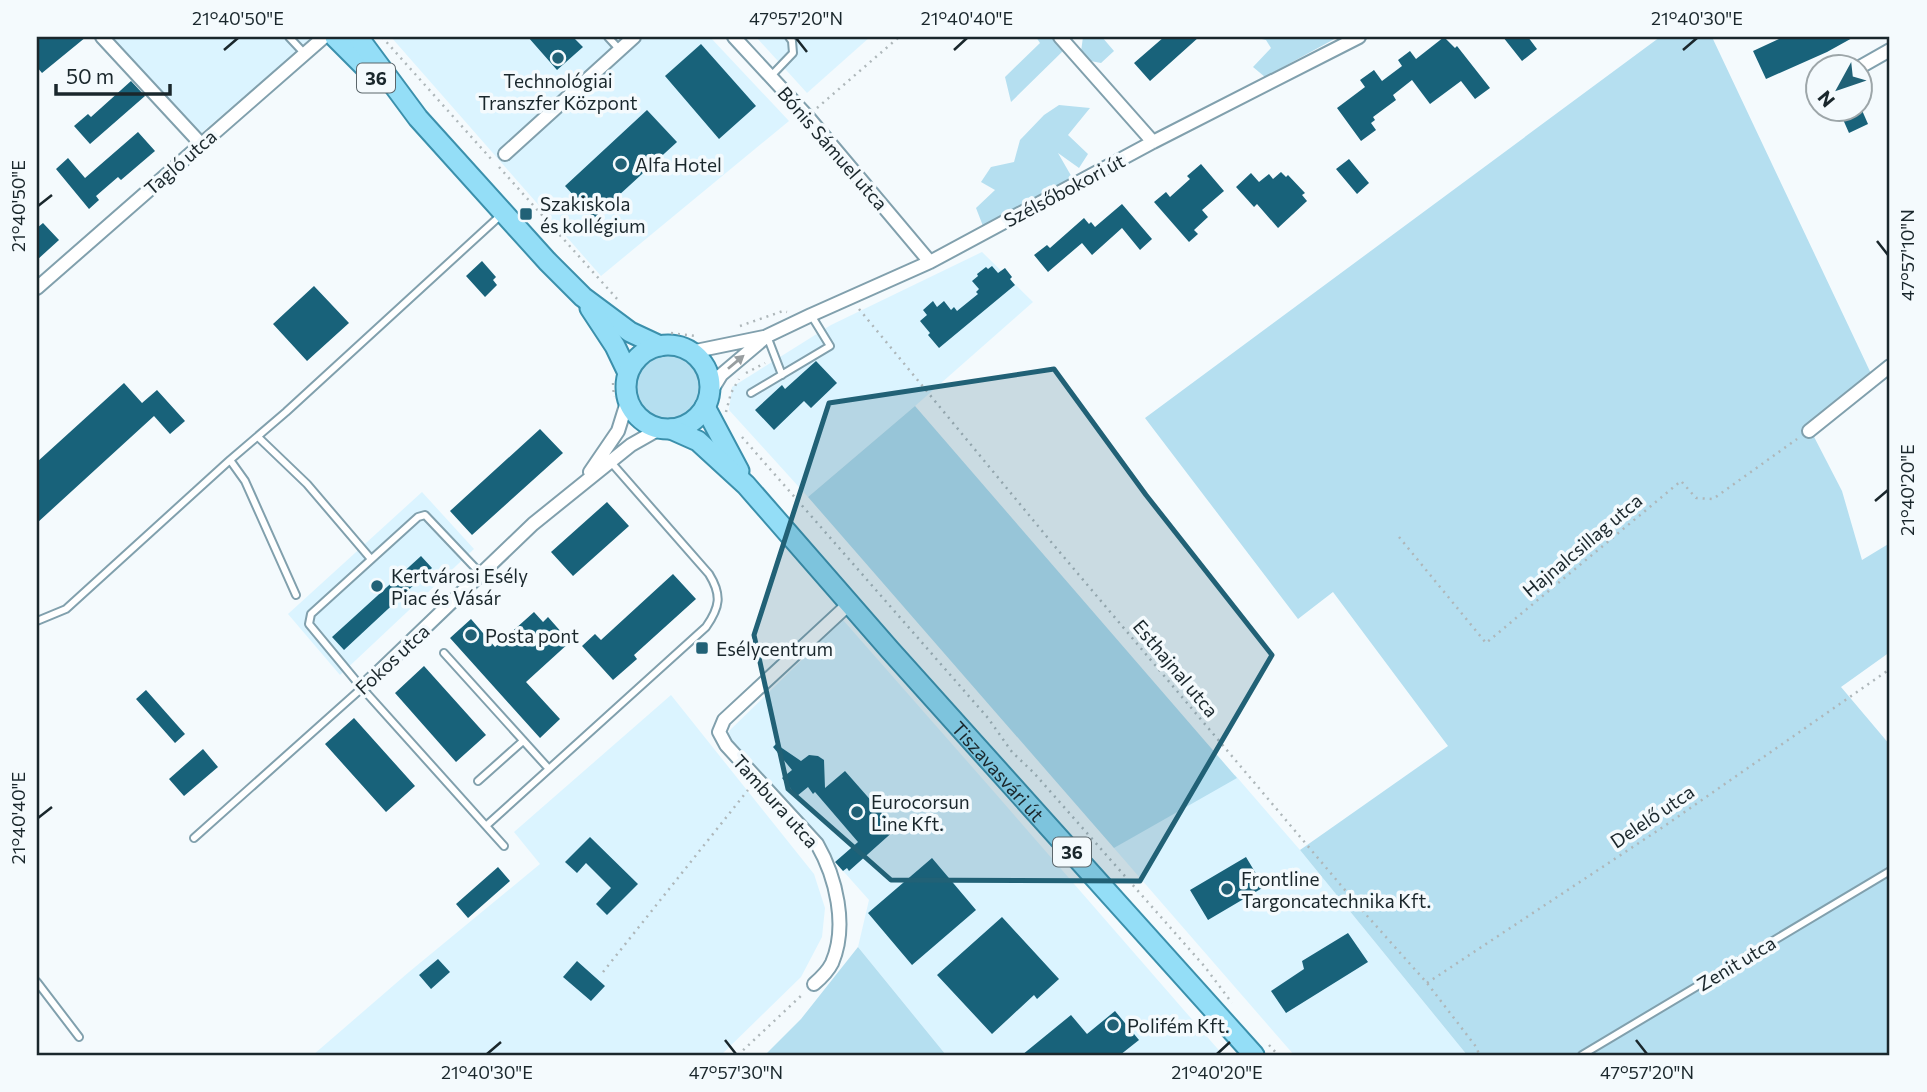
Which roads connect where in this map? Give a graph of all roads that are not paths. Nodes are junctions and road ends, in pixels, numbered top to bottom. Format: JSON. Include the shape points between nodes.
{"nodes":[{"id":1,"x":102,"y":37,"type":"edge"},
{"id":2,"x":289,"y":37,"type":"edge"},
{"id":3,"x":324,"y":37,"type":"edge"},
{"id":4,"x":335,"y":37,"type":"edge"},
{"id":5,"x":358,"y":37,"type":"edge"},
{"id":6,"x":608,"y":37,"type":"edge"},
{"id":7,"x":634,"y":37,"type":"edge"},
{"id":8,"x":734,"y":37,"type":"edge"},
{"id":9,"x":789,"y":37,"type":"edge"},
{"id":10,"x":1060,"y":37,"type":"edge"},
{"id":11,"x":1359,"y":37,"type":"edge"},
{"id":12,"x":620,"y":50,"type":"junction"},
{"id":13,"x":1890,"y":50,"type":"edge"},
{"id":14,"x":304,"y":54,"type":"junction"},
{"id":15,"x":1874,"y":59,"type":"edge"},
{"id":16,"x":771,"y":76,"type":"junction"},
{"id":17,"x":418,"y":118,"type":"junction"},
{"id":18,"x":1153,"y":142,"type":"junction"},
{"id":19,"x":201,"y":144,"type":"junction"},
{"id":20,"x":505,"y":154,"type":"dead end"},
{"id":21,"x":503,"y":214,"type":"junction"},
{"id":22,"x":930,"y":262,"type":"junction"},
{"id":23,"x":37,"y":288,"type":"edge"},
{"id":24,"x":583,"y":297,"type":"junction"},
{"id":25,"x":811,"y":315,"type":"junction"},
{"id":26,"x":767,"y":336,"type":"junction"},
{"id":27,"x":662,"y":340,"type":"junction"},
{"id":28,"x":693,"y":344,"type":"junction"},
{"id":29,"x":1890,"y":366,"type":"edge"},
{"id":30,"x":628,"y":373,"type":"junction"},
{"id":31,"x":782,"y":375,"type":"junction"},
{"id":32,"x":751,"y":393,"type":"dead end"},
{"id":33,"x":628,"y":399,"type":"junction"},
{"id":34,"x":708,"y":400,"type":"junction"},
{"id":35,"x":666,"y":428,"type":"junction"},
{"id":36,"x":1809,"y":431,"type":"road end"},
{"id":37,"x":258,"y":437,"type":"junction"},
{"id":38,"x":607,"y":458,"type":"junction"},
{"id":39,"x":230,"y":460,"type":"junction"},
{"id":40,"x":746,"y":485,"type":"junction"},
{"id":41,"x":371,"y":559,"type":"junction"},
{"id":42,"x":481,"y":574,"type":"junction"},
{"id":43,"x":296,"y":595,"type":"dead end"},
{"id":44,"x":849,"y":604,"type":"junction"},
{"id":45,"x":37,"y":621,"type":"edge"},
{"id":46,"x":444,"y":653,"type":"dead end"},
{"id":47,"x":362,"y":688,"type":"junction"},
{"id":48,"x":523,"y":741,"type":"junction"},
{"id":49,"x":549,"y":769,"type":"junction"},
{"id":50,"x":478,"y":781,"type":"dead end"},
{"id":51,"x":487,"y":825,"type":"junction"},
{"id":52,"x":194,"y":838,"type":"dead end"},
{"id":53,"x":504,"y":846,"type":"dead end"},
{"id":54,"x":1890,"y":871,"type":"edge"},
{"id":55,"x":37,"y":982,"type":"edge"},
{"id":56,"x":814,"y":984,"type":"road end"},
{"id":57,"x":79,"y":1037,"type":"dead end"},
{"id":58,"x":1254,"y":1055,"type":"edge"},
{"id":59,"x":1582,"y":1055,"type":"edge"}],
"edges":[{"from":1,"to":19,"type":"street"},
{"from":2,"to":14,"type":"lane"},
{"from":3,"to":14,"type":"street","name":"Tagló utca"},
{"from":4,"to":17,"type":"main road","number":"36"},
{"from":5,"to":17,"type":"main road","number":"36"},
{"from":6,"to":12,"type":"lane"},
{"from":7,"to":12,"type":"street"},
{"from":8,"to":16,"type":"street","name":"Bónis Sámuel utca"},
{"from":9,"to":16,"type":"lane","via":[[793,53]]},
{"from":10,"to":18,"type":"street"},
{"from":11,"to":18,"type":"street","name":"Szélsőbokori út"},
{"from":12,"to":20,"type":"street"},
{"from":13,"to":15,"type":"street"},
{"from":14,"to":19,"type":"street","name":"Tagló utca"},
{"from":16,"to":22,"type":"street","name":"Bónis Sámuel utca"},
{"from":17,"to":21,"type":"main road","number":"36"},
{"from":18,"to":22,"type":"street","name":"Szélsőbokori út"},
{"from":19,"to":23,"type":"street","name":"Tagló utca"},
{"from":21,"to":24,"type":"main road","number":"36"},
{"from":21,"to":37,"type":"lane"},
{"from":22,"to":25,"type":"street","name":"Szélsőbokori út"},
{"from":24,"to":27,"type":"main road","number":"36","via":[[630,332]]},
{"from":24,"to":30,"type":"main road","number":"36"},
{"from":25,"to":26,"type":"street","name":"Szélsőbokori út"},
{"from":25,"to":31,"type":"lane","via":[[830,346]]},
{"from":26,"to":28,"type":"street"},
{"from":26,"to":31,"type":"lane"},
{"from":34,"to":26,"type":"street","one_way":true,"via":[[721,375]]},
{"from":27,"to":28,"type":"main road","number":"36","via":[[681,347]]},
{"from":27,"to":30,"type":"main road","via":[[638,358]]},
{"from":28,"to":34,"type":"main road","number":"36","via":[[710,383]]},
{"from":29,"to":36,"type":"street"},
{"from":30,"to":33,"type":"main road","number":"36"},
{"from":31,"to":32,"type":"lane"},
{"from":33,"to":35,"type":"main road","number":"36","via":[[640,418]]},
{"from":33,"to":38,"type":"street"},
{"from":34,"to":35,"type":"main road","via":[[695,420]]},
{"from":34,"to":40,"type":"main road","number":"36","via":[[718,433]]},
{"from":35,"to":38,"type":"street","name":"Fokos utca"},
{"from":35,"to":40,"type":"main road","number":"36","via":[[698,442]]},
{"from":37,"to":39,"type":"lane"},
{"from":37,"to":41,"type":"lane","via":[[307,484]]},
{"from":38,"to":42,"type":"street","name":"Fokos utca"},
{"from":38,"to":49,"type":"lane","via":[[709,574],[717,586],[718,602],[706,627]]},
{"from":39,"to":43,"type":"lane","via":[[245,481]]},
{"from":39,"to":45,"type":"lane","via":[[66,609]]},
{"from":40,"to":44,"type":"main road","name":"Tiszavasvári út","number":"36"},
{"from":41,"to":42,"type":"lane","via":[[425,515]]},
{"from":41,"to":47,"type":"lane","via":[[312,614],[309,624]]},
{"from":42,"to":47,"type":"street","name":"Fokos utca"},
{"from":44,"to":56,"type":"street","name":"Tambura utca","via":[[724,720],[719,732],[827,861],[839,910],[835,952],[831,965]]},
{"from":44,"to":58,"type":"main road","name":"Tiszavasvári út","number":"36"},
{"from":46,"to":48,"type":"lane"},
{"from":47,"to":51,"type":"lane"},
{"from":47,"to":52,"type":"lane","name":"Fokos utca"},
{"from":48,"to":49,"type":"lane"},
{"from":48,"to":50,"type":"lane"},
{"from":49,"to":51,"type":"lane"},
{"from":51,"to":53,"type":"lane"},
{"from":54,"to":59,"type":"lane","name":"Zenit utca"},
{"from":55,"to":57,"type":"lane"}]}
